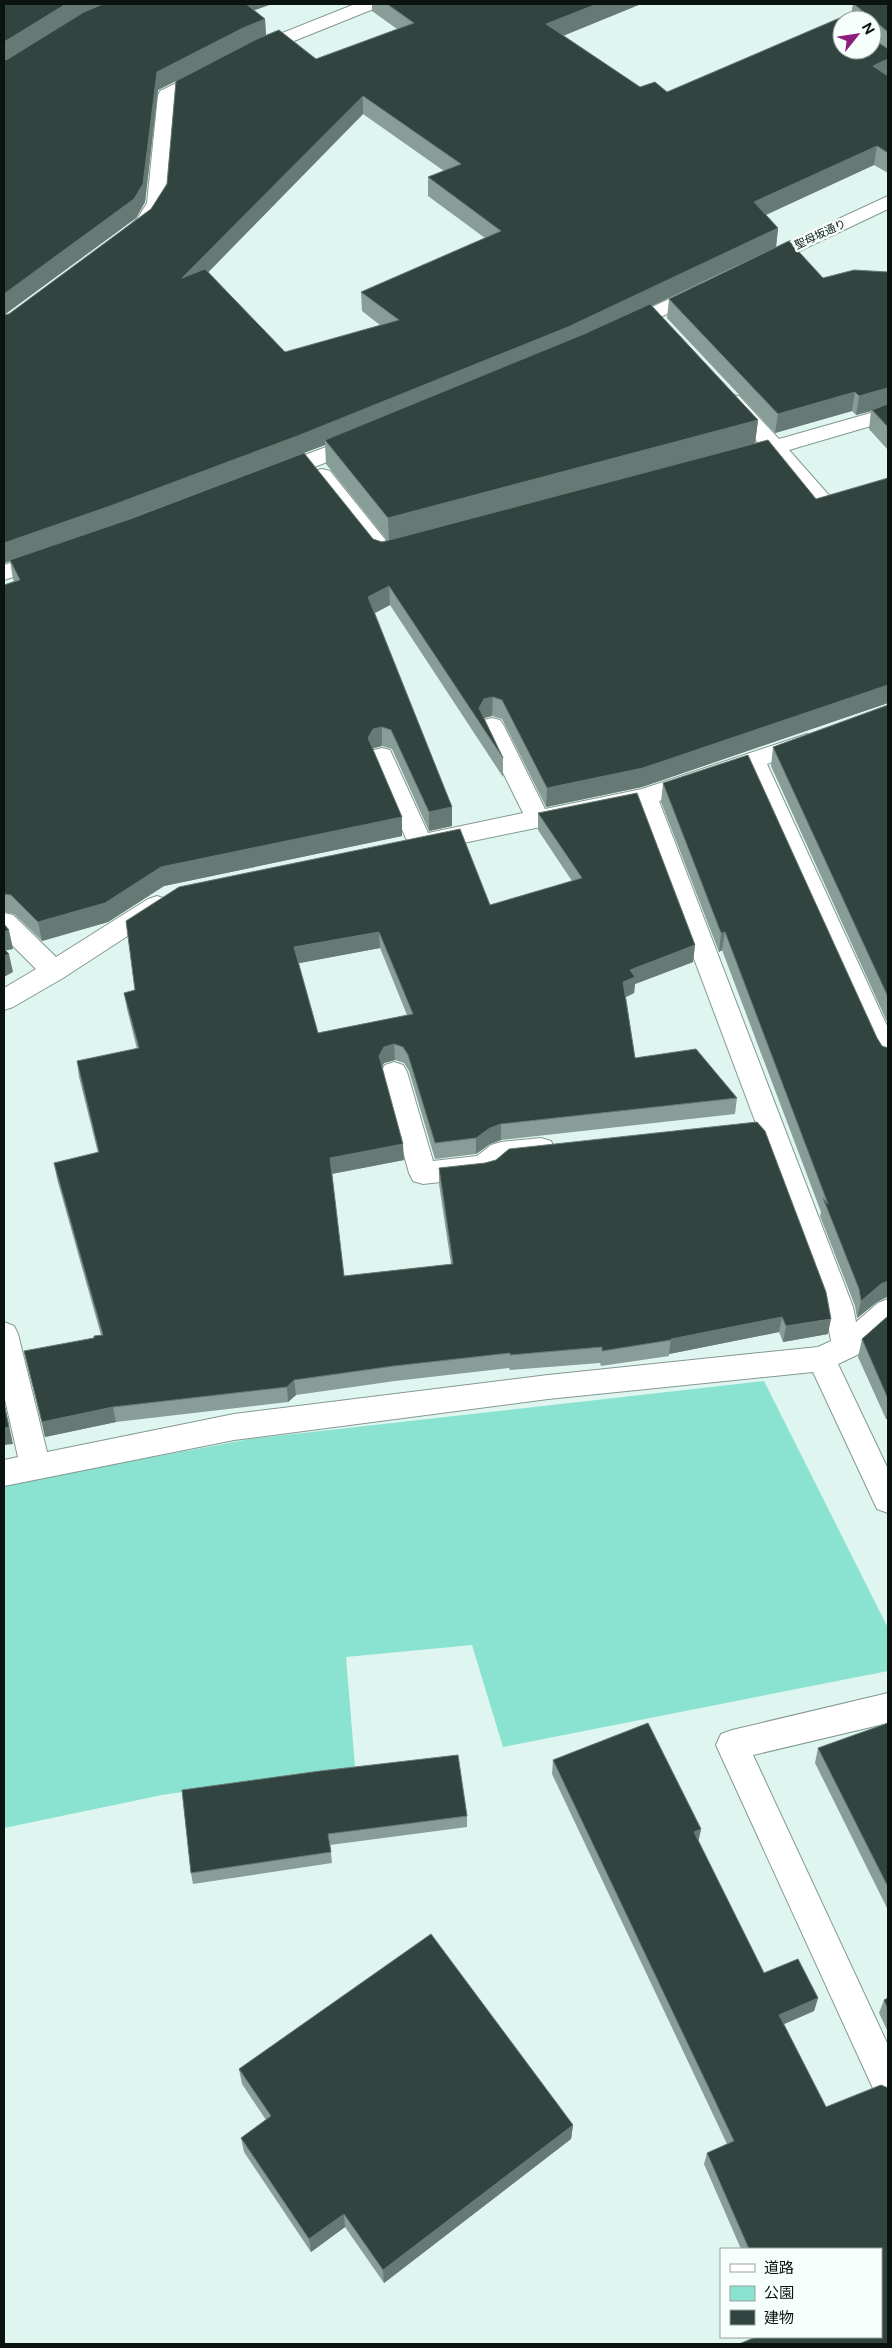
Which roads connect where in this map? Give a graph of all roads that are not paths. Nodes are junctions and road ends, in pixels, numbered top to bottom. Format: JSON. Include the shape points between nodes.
{"nodes":[{"id":1,"x":370,"y":4,"type":"edge"},
{"id":2,"x":888,"y":202,"type":"edge"},
{"id":3,"x":120,"y":240,"type":"edge"},
{"id":4,"x":741,"y":271,"type":"edge"},
{"id":5,"x":715,"y":283,"type":"edge"},
{"id":6,"x":608,"y":335,"type":"edge"},
{"id":7,"x":716,"y":384,"type":"edge"},
{"id":8,"x":888,"y":414,"type":"edge"},
{"id":9,"x":383,"y":432,"type":"edge"},
{"id":10,"x":775,"y":448,"type":"junction"},
{"id":11,"x":310,"y":461,"type":"junction"},
{"id":12,"x":722,"y":463,"type":"edge"},
{"id":13,"x":254,"y":482,"type":"edge"},
{"id":14,"x":823,"y":501,"type":"edge"},
{"id":15,"x":421,"y":542,"type":"edge"},
{"id":16,"x":68,"y":551,"type":"edge"},
{"id":17,"x":4,"y":573,"type":"edge"},
{"id":18,"x":492,"y":726,"type":"edge"},
{"id":19,"x":826,"y":735,"type":"edge"},
{"id":20,"x":382,"y":756,"type":"edge"},
{"id":21,"x":754,"y":761,"type":"junction"},
{"id":22,"x":645,"y":796,"type":"junction"},
{"id":23,"x":538,"y":818,"type":"junction"},
{"id":24,"x":173,"y":894,"type":"edge"},
{"id":25,"x":4,"y":922,"type":"edge"},
{"id":26,"x":54,"y":971,"type":"junction"},
{"id":27,"x":4,"y":1000,"type":"edge"},
{"id":28,"x":888,"y":1056,"type":"edge"},
{"id":29,"x":394,"y":1072,"type":"dead end"},
{"id":30,"x":769,"y":1123,"type":"junction"},
{"id":31,"x":739,"y":1126,"type":"edge"},
{"id":32,"x":570,"y":1145,"type":"edge"},
{"id":33,"x":888,"y":1311,"type":"edge"},
{"id":34,"x":4,"y":1334,"type":"edge"},
{"id":35,"x":847,"y":1347,"type":"junction"},
{"id":36,"x":821,"y":1360,"type":"junction"},
{"id":37,"x":35,"y":1466,"type":"junction"},
{"id":38,"x":4,"y":1472,"type":"edge"},
{"id":39,"x":888,"y":1500,"type":"edge"},
{"id":40,"x":888,"y":1708,"type":"edge"},
{"id":41,"x":888,"y":2082,"type":"edge"}],
"edges":[{"from":1,"to":3,"type":"street","via":[[230,63],[167,95],[157,203],[144,223]]},
{"from":2,"to":4,"type":"street","name":"聖母坂通り"},
{"from":5,"to":6,"type":"street","via":[[657,321]]},
{"from":7,"to":10,"type":"street"},
{"from":8,"to":10,"type":"street"},
{"from":9,"to":11,"type":"street"},
{"from":10,"to":12,"type":"street"},
{"from":10,"to":14,"type":"street"},
{"from":11,"to":13,"type":"street"},
{"from":11,"to":15,"type":"street","via":[[384,552]]},
{"from":16,"to":17,"type":"street"},
{"from":18,"to":23,"type":"street"},
{"from":19,"to":21,"type":"street"},
{"from":20,"to":23,"type":"street","via":[[410,845]]},
{"from":21,"to":22,"type":"street"},
{"from":21,"to":28,"type":"street"},
{"from":22,"to":23,"type":"street"},
{"from":22,"to":30,"type":"street"},
{"from":24,"to":26,"type":"street"},
{"from":25,"to":26,"type":"street"},
{"from":26,"to":27,"type":"street"},
{"from":29,"to":32,"type":"street","via":[[423,1173],[484,1166],[501,1153]]},
{"from":30,"to":31,"type":"street"},
{"from":30,"to":35,"type":"street","via":[[839,1307]]},
{"from":33,"to":35,"type":"street"},
{"from":34,"to":37,"type":"street"},
{"from":35,"to":36,"type":"street"},
{"from":36,"to":37,"type":"street","via":[[538,1388],[234,1427]]},
{"from":36,"to":39,"type":"street"},
{"from":37,"to":38,"type":"street"},
{"from":40,"to":41,"type":"street","via":[[732,1745]]}]}
